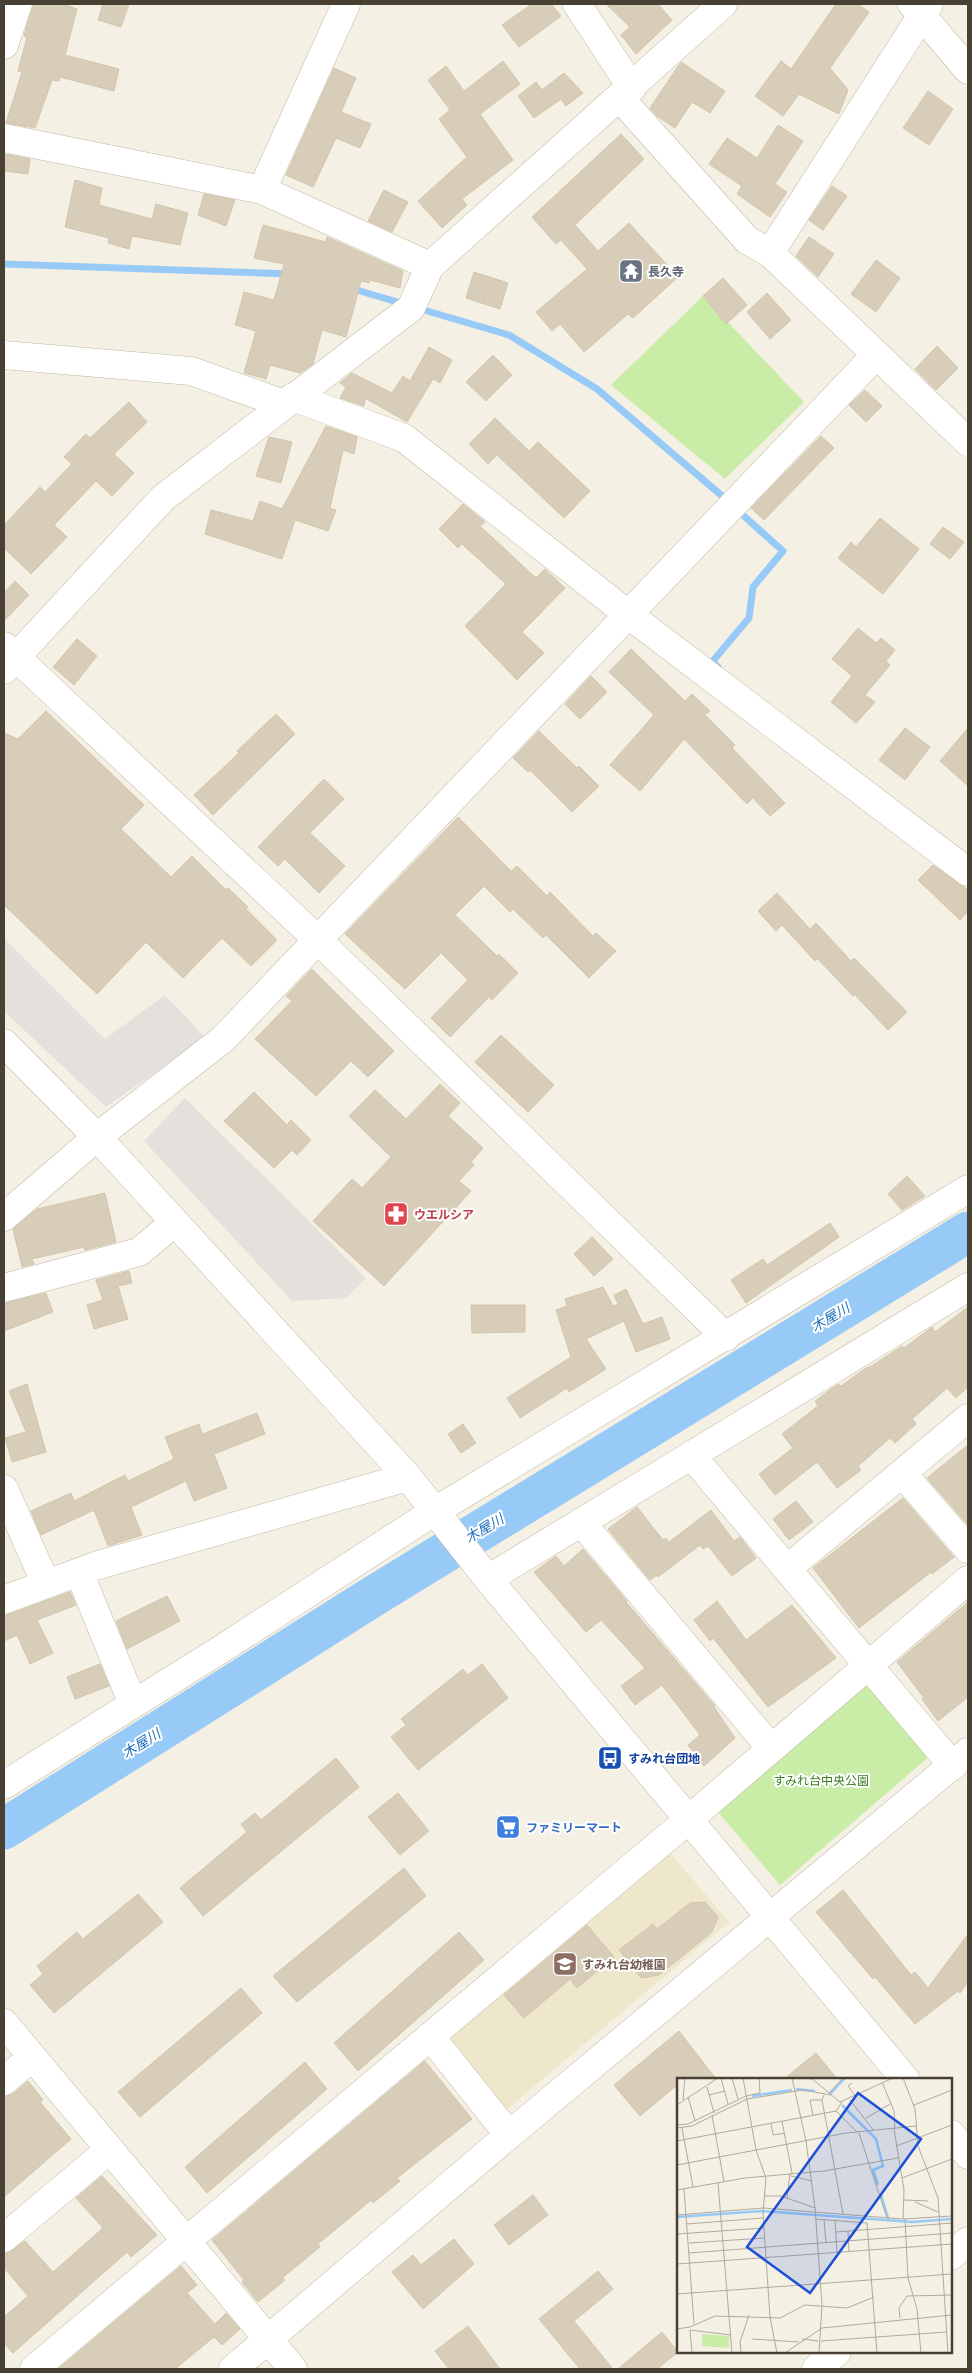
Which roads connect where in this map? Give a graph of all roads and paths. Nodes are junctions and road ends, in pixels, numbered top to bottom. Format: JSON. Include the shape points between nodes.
{"nodes":[{"id":1,"x":18,"y":4,"type":"edge"},
{"id":2,"x":346,"y":4,"type":"edge"},
{"id":3,"x":577,"y":4,"type":"edge"},
{"id":4,"x":723,"y":4,"type":"edge"},
{"id":5,"x":921,"y":7,"type":"edge"},
{"id":6,"x":4,"y":45,"type":"edge"},
{"id":7,"x":968,"y":70,"type":"edge"},
{"id":8,"x":626,"y":93,"type":"junction"},
{"id":9,"x":4,"y":138,"type":"edge"},
{"id":10,"x":262,"y":190,"type":"junction"},
{"id":11,"x":770,"y":253,"type":"junction"},
{"id":12,"x":430,"y":266,"type":"junction"},
{"id":13,"x":4,"y":354,"type":"edge"},
{"id":14,"x":876,"y":355,"type":"junction"},
{"id":15,"x":289,"y":400,"type":"junction"},
{"id":16,"x":968,"y":442,"type":"edge"},
{"id":17,"x":629,"y":615,"type":"junction"},
{"id":18,"x":8,"y":658,"type":"edge"},
{"id":19,"x":968,"y":872,"type":"edge"},
{"id":20,"x":317,"y":939,"type":"junction"},
{"id":21,"x":4,"y":1043,"type":"edge"},
{"id":22,"x":98,"y":1137,"type":"junction"},
{"id":23,"x":968,"y":1189,"type":"edge"},
{"id":24,"x":4,"y":1218,"type":"edge"},
{"id":25,"x":175,"y":1222,"type":"junction"},
{"id":26,"x":968,"y":1287,"type":"edge"},
{"id":27,"x":4,"y":1288,"type":"edge"},
{"id":28,"x":726,"y":1337,"type":"junction"},
{"id":29,"x":968,"y":1418,"type":"edge"},
{"id":30,"x":691,"y":1455,"type":"junction"},
{"id":31,"x":902,"y":1473,"type":"junction"},
{"id":32,"x":408,"y":1477,"type":"junction"},
{"id":33,"x":4,"y":1489,"type":"edge"},
{"id":34,"x":440,"y":1518,"type":"junction"},
{"id":35,"x":581,"y":1522,"type":"junction"},
{"id":36,"x":968,"y":1550,"type":"edge"},
{"id":37,"x":787,"y":1569,"type":"junction"},
{"id":38,"x":79,"y":1572,"type":"junction"},
{"id":39,"x":485,"y":1575,"type":"junction"},
{"id":40,"x":968,"y":1580,"type":"edge"},
{"id":41,"x":46,"y":1584,"type":"junction"},
{"id":42,"x":4,"y":1600,"type":"edge"},
{"id":43,"x":870,"y":1666,"type":"junction"},
{"id":44,"x":133,"y":1704,"type":"junction"},
{"id":45,"x":771,"y":1748,"type":"junction"},
{"id":46,"x":960,"y":1759,"type":"edge"},
{"id":47,"x":4,"y":1785,"type":"edge"},
{"id":48,"x":688,"y":1820,"type":"junction"},
{"id":49,"x":770,"y":1919,"type":"junction"},
{"id":50,"x":4,"y":2023,"type":"edge"},
{"id":51,"x":430,"y":2036,"type":"junction"},
{"id":52,"x":32,"y":2057,"type":"junction"},
{"id":53,"x":904,"y":2078,"type":"edge"},
{"id":54,"x":4,"y":2081,"type":"edge"},
{"id":55,"x":509,"y":2134,"type":"junction"},
{"id":56,"x":952,"y":2135,"type":"edge"},
{"id":57,"x":109,"y":2150,"type":"junction"},
{"id":58,"x":968,"y":2155,"type":"edge"},
{"id":59,"x":4,"y":2238,"type":"edge"},
{"id":60,"x":186,"y":2241,"type":"junction"},
{"id":61,"x":968,"y":2241,"type":"edge"},
{"id":62,"x":952,"y":2255,"type":"edge"},
{"id":63,"x":268,"y":2340,"type":"junction"},
{"id":64,"x":836,"y":2353,"type":"edge"},
{"id":65,"x":34,"y":2369,"type":"edge"},
{"id":66,"x":233,"y":2369,"type":"edge"},
{"id":67,"x":293,"y":2369,"type":"edge"},
{"id":68,"x":816,"y":2369,"type":"edge"}],
"edges":[{"from":1,"to":6,"type":"street"},
{"from":2,"to":10,"type":"street"},
{"from":3,"to":8,"type":"street"},
{"from":4,"to":8,"type":"street"},
{"from":5,"to":7,"type":"street"},
{"from":5,"to":11,"type":"street"},
{"from":8,"to":11,"type":"street","via":[[747,240]]},
{"from":8,"to":12,"type":"street"},
{"from":9,"to":10,"type":"street"},
{"from":10,"to":12,"type":"street"},
{"from":11,"to":14,"type":"street"},
{"from":12,"to":15,"type":"street","via":[[411,308]]},
{"from":13,"to":15,"type":"street","via":[[190,371]]},
{"from":14,"to":16,"type":"street"},
{"from":14,"to":17,"type":"street"},
{"from":15,"to":17,"type":"street","via":[[404,438]]},
{"from":15,"to":18,"type":"street","via":[[163,498]]},
{"from":17,"to":19,"type":"street"},
{"from":17,"to":20,"type":"street"},
{"from":18,"to":20,"type":"street"},
{"from":20,"to":22,"type":"street","via":[[223,1039]]},
{"from":20,"to":28,"type":"street"},
{"from":21,"to":22,"type":"street"},
{"from":22,"to":24,"type":"street"},
{"from":22,"to":25,"type":"street"},
{"from":23,"to":28,"type":"street"},
{"from":25,"to":27,"type":"street","via":[[139,1252]]},
{"from":25,"to":32,"type":"street"},
{"from":26,"to":30,"type":"street"},
{"from":28,"to":34,"type":"street"},
{"from":29,"to":31,"type":"street"},
{"from":30,"to":35,"type":"street"},
{"from":30,"to":37,"type":"street"},
{"from":31,"to":36,"type":"street"},
{"from":31,"to":37,"type":"street"},
{"from":32,"to":34,"type":"street"},
{"from":32,"to":38,"type":"street"},
{"from":33,"to":41,"type":"street"},
{"from":34,"to":39,"type":"street"},
{"from":34,"to":44,"type":"street"},
{"from":35,"to":39,"type":"street"},
{"from":35,"to":45,"type":"street"},
{"from":37,"to":43,"type":"street"},
{"from":38,"to":41,"type":"street"},
{"from":38,"to":44,"type":"street"},
{"from":39,"to":48,"type":"street"},
{"from":40,"to":43,"type":"street"},
{"from":41,"to":42,"type":"street"},
{"from":43,"to":45,"type":"street"},
{"from":43,"to":46,"type":"street"},
{"from":44,"to":47,"type":"street"},
{"from":45,"to":48,"type":"street"},
{"from":46,"to":49,"type":"street"},
{"from":48,"to":49,"type":"street"},
{"from":48,"to":51,"type":"street"},
{"from":49,"to":53,"type":"street"},
{"from":49,"to":55,"type":"street"},
{"from":50,"to":52,"type":"street"},
{"from":51,"to":55,"type":"street"},
{"from":51,"to":60,"type":"street"},
{"from":52,"to":54,"type":"street"},
{"from":52,"to":57,"type":"street"},
{"from":55,"to":63,"type":"street"},
{"from":56,"to":58,"type":"street"},
{"from":57,"to":59,"type":"street"},
{"from":57,"to":60,"type":"street"},
{"from":60,"to":63,"type":"street"},
{"from":60,"to":65,"type":"street"},
{"from":61,"to":62,"type":"street"},
{"from":63,"to":66,"type":"street"},
{"from":63,"to":67,"type":"street"},
{"from":64,"to":68,"type":"street"}]}
